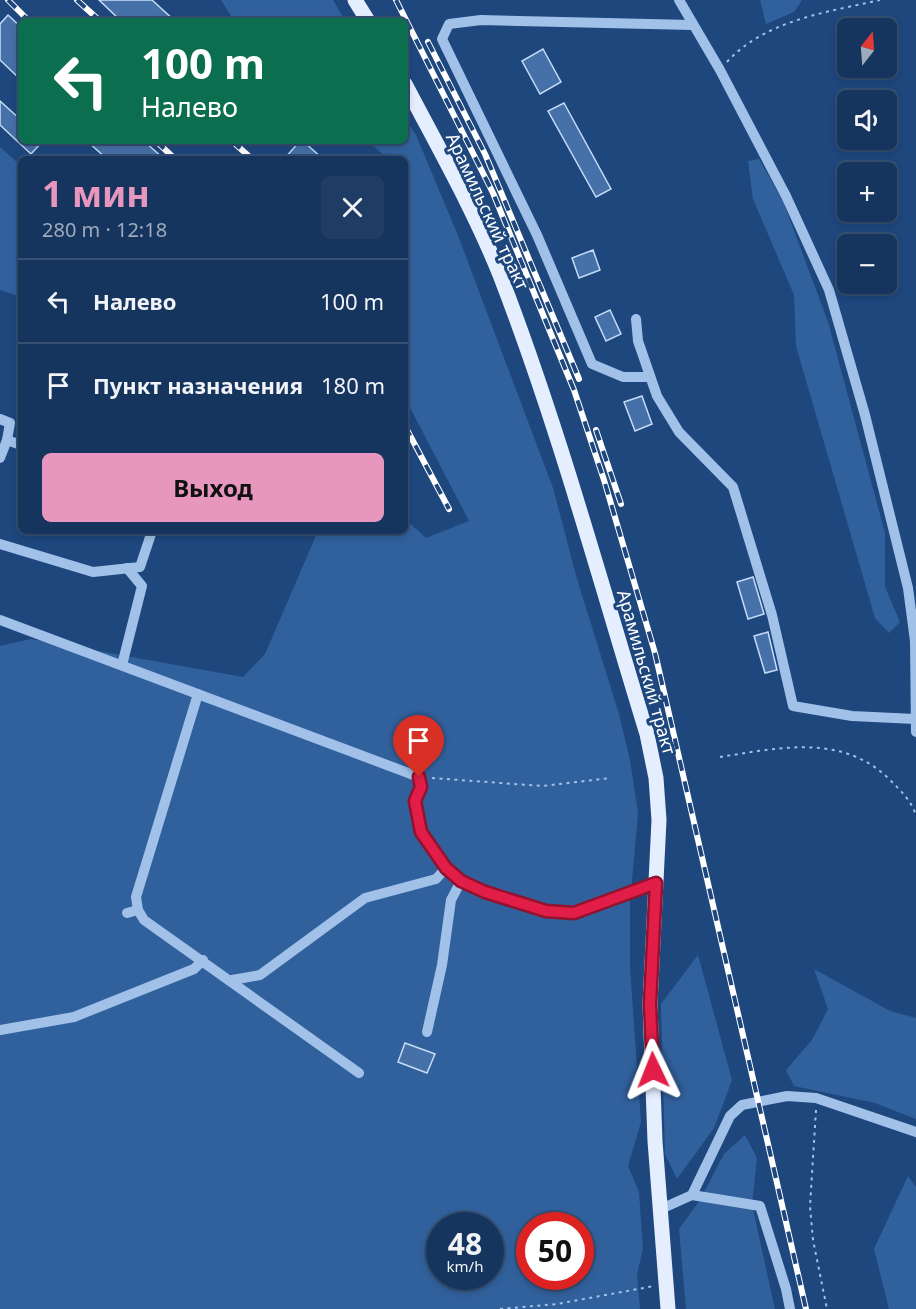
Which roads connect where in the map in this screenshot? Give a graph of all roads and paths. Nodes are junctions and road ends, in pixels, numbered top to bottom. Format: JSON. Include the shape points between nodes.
{"nodes":[{"id":1,"x":355,"y":0,"type":"edge"},
{"id":2,"x":679,"y":0,"type":"edge"},
{"id":3,"x":880,"y":0,"type":"edge"},
{"id":4,"x":366,"y":18,"type":"edge"},
{"id":5,"x":692,"y":25,"type":"junction"},
{"id":6,"x":720,"y":70,"type":"junction"},
{"id":7,"x":408,"y":90,"type":"edge"},
{"id":8,"x":636,"y":319,"type":"dead end"},
{"id":9,"x":650,"y":377,"type":"junction"},
{"id":10,"x":0,"y":420,"type":"edge"},
{"id":11,"x":7,"y":440,"type":"junction"},
{"id":12,"x":18,"y":444,"type":"edge"},
{"id":13,"x":0,"y":458,"type":"edge"},
{"id":14,"x":151,"y":534,"type":"edge"},
{"id":15,"x":0,"y":544,"type":"edge"},
{"id":16,"x":127,"y":568,"type":"junction"},
{"id":17,"x":0,"y":620,"type":"edge"},
{"id":18,"x":122,"y":665,"type":"junction"},
{"id":19,"x":198,"y":694,"type":"junction"},
{"id":20,"x":915,"y":719,"type":"edge"},
{"id":21,"x":916,"y":732,"type":"edge"},
{"id":22,"x":720,"y":757,"type":"dead end"},
{"id":23,"x":419,"y":777,"type":"junction"},
{"id":24,"x":611,"y":778,"type":"dead end"},
{"id":25,"x":916,"y":815,"type":"edge"},
{"id":26,"x":446,"y":868,"type":"junction"},
{"id":27,"x":461,"y":881,"type":"junction"},
{"id":28,"x":656,"y":883,"type":"junction"},
{"id":29,"x":203,"y":960,"type":"junction"},
{"id":30,"x":232,"y":980,"type":"junction"},
{"id":31,"x":0,"y":1030,"type":"edge"},
{"id":32,"x":427,"y":1032,"type":"dead end"},
{"id":33,"x":359,"y":1073,"type":"dead end"},
{"id":34,"x":816,"y":1098,"type":"junction"},
{"id":35,"x":916,"y":1132,"type":"edge"},
{"id":36,"x":692,"y":1194,"type":"junction"},
{"id":37,"x":661,"y":1209,"type":"junction"},
{"id":38,"x":666,"y":1284,"type":"junction"},
{"id":39,"x":500,"y":1309,"type":"edge"},
{"id":40,"x":668,"y":1309,"type":"edge"},
{"id":41,"x":790,"y":1309,"type":"edge"},
{"id":42,"x":827,"y":1309,"type":"edge"}],
"edges":[{"from":1,"to":4,"type":"main road"},
{"from":2,"to":5,"type":"street"},
{"from":3,"to":6,"type":"path","via":[[767,30],[738,50]]},
{"from":5,"to":6,"type":"street"},
{"from":5,"to":9,"type":"street","via":[[481,21],[449,24],[442,39],[537,235],[592,364],[623,377]]},
{"from":6,"to":20,"type":"street","via":[[786,196],[829,290],[866,415],[908,588],[915,640]]},
{"from":7,"to":28,"type":"main road","name":"Арамильский тракт","via":[[499,274],[545,403],[647,734],[656,778]]},
{"from":8,"to":9,"type":"street","via":[[638,342]]},
{"from":9,"to":20,"type":"street","via":[[679,432],[734,487],[772,615],[793,706],[852,716]]},
{"from":10,"to":11,"type":"street","via":[[10,423]]},
{"from":11,"to":12,"type":"street"},
{"from":11,"to":13,"type":"street"},
{"from":14,"to":16,"type":"street","via":[[140,567]]},
{"from":15,"to":16,"type":"street","via":[[93,572]]},
{"from":16,"to":18,"type":"street","via":[[142,586]]},
{"from":17,"to":18,"type":"street"},
{"from":18,"to":19,"type":"street"},
{"from":19,"to":23,"type":"street"},
{"from":19,"to":29,"type":"street","via":[[132,912]]},
{"from":20,"to":21,"type":"street"},
{"from":22,"to":25,"type":"path","via":[[783,747],[846,752],[881,771],[910,800]]},
{"from":23,"to":24,"type":"path","via":[[542,786]]},
{"from":23,"to":26,"type":"street","via":[[421,787],[415,801],[421,832]]},
{"from":26,"to":27,"type":"street"},
{"from":26,"to":30,"type":"street","via":[[436,879],[365,898],[260,975]]},
{"from":27,"to":28,"type":"street","via":[[546,911],[574,913]]},
{"from":27,"to":32,"type":"street","via":[[451,900]]},
{"from":28,"to":37,"type":"main road","name":"Арамильский тракт","via":[[650,1004]]},
{"from":29,"to":30,"type":"street"},
{"from":29,"to":31,"type":"street","via":[[194,969],[74,1017]]},
{"from":30,"to":33,"type":"street"},
{"from":34,"to":35,"type":"street"},
{"from":34,"to":36,"type":"street","via":[[788,1096],[742,1105],[730,1116]]},
{"from":34,"to":42,"type":"path","via":[[810,1206]]},
{"from":36,"to":37,"type":"street"},
{"from":36,"to":41,"type":"street","via":[[759,1206]]},
{"from":37,"to":38,"type":"main road","name":"Арамильский тракт"},
{"from":38,"to":39,"type":"path","via":[[557,1304]]},
{"from":38,"to":40,"type":"main road","name":"Арамильский тракт"}]}
